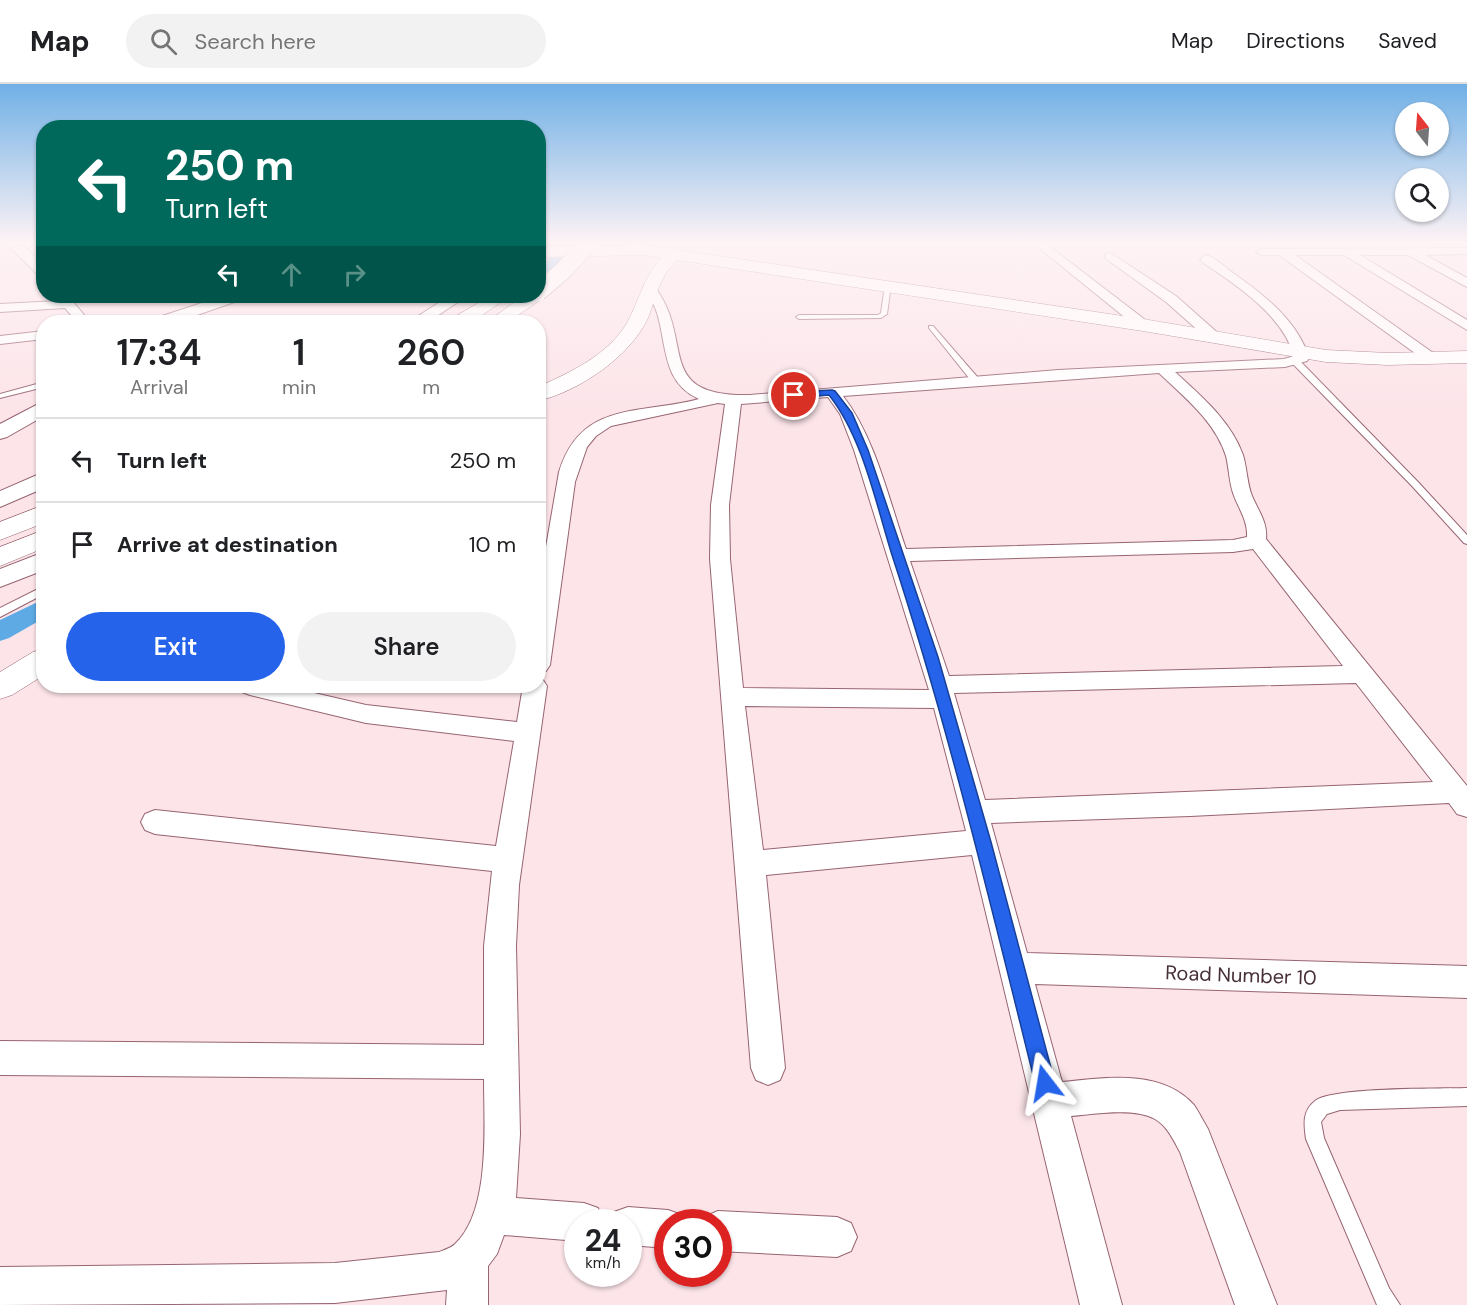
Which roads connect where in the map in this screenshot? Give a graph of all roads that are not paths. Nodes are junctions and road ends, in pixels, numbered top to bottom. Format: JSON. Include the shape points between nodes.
{"nodes":[{"id":1,"x":644,"y":300,"type":"edge"},
{"id":2,"x":659,"y":300,"type":"edge"},
{"id":3,"x":886,"y":300,"type":"edge"},
{"id":4,"x":938,"y":300,"type":"edge"},
{"id":5,"x":977,"y":300,"type":"edge"},
{"id":6,"x":1111,"y":300,"type":"edge"},
{"id":7,"x":1172,"y":300,"type":"edge"},
{"id":8,"x":1260,"y":300,"type":"edge"},
{"id":9,"x":1352,"y":300,"type":"edge"},
{"id":10,"x":1425,"y":300,"type":"edge"},
{"id":11,"x":41,"y":303,"type":"edge"},
{"id":12,"x":68,"y":303,"type":"edge"},
{"id":13,"x":217,"y":303,"type":"edge"},
{"id":14,"x":448,"y":303,"type":"edge"},
{"id":15,"x":490,"y":303,"type":"edge"},
{"id":16,"x":524,"y":303,"type":"edge"},
{"id":17,"x":0,"y":308,"type":"edge"},
{"id":18,"x":78,"y":315,"type":"edge"},
{"id":19,"x":182,"y":315,"type":"edge"},
{"id":20,"x":428,"y":315,"type":"edge"},
{"id":21,"x":471,"y":315,"type":"edge"},
{"id":22,"x":506,"y":315,"type":"edge"},
{"id":23,"x":799,"y":317,"type":"dead end"},
{"id":24,"x":1143,"y":325,"type":"junction"},
{"id":25,"x":1467,"y":326,"type":"edge"},
{"id":26,"x":932,"y":327,"type":"dead end"},
{"id":27,"x":1214,"y":337,"type":"junction"},
{"id":28,"x":36,"y":339,"type":"edge"},
{"id":29,"x":0,"y":340,"type":"edge"},
{"id":30,"x":1300,"y":357,"type":"junction"},
{"id":31,"x":1467,"y":357,"type":"edge"},
{"id":32,"x":1431,"y":358,"type":"junction"},
{"id":33,"x":1467,"y":363,"type":"edge"},
{"id":34,"x":1163,"y":369,"type":"junction"},
{"id":35,"x":975,"y":381,"type":"junction"},
{"id":36,"x":36,"y":386,"type":"edge"},
{"id":37,"x":546,"y":391,"type":"edge"},
{"id":38,"x":832,"y":392,"type":"junction"},
{"id":39,"x":0,"y":396,"type":"edge"},
{"id":40,"x":724,"y":399,"type":"junction"},
{"id":41,"x":36,"y":412,"type":"edge"},
{"id":42,"x":0,"y":433,"type":"edge"},
{"id":43,"x":36,"y":483,"type":"edge"},
{"id":44,"x":0,"y":500,"type":"edge"},
{"id":45,"x":36,"y":516,"type":"edge"},
{"id":46,"x":0,"y":532,"type":"edge"},
{"id":47,"x":1256,"y":540,"type":"junction"},
{"id":48,"x":36,"y":541,"type":"edge"},
{"id":49,"x":1467,"y":541,"type":"edge"},
{"id":50,"x":899,"y":555,"type":"junction"},
{"id":51,"x":0,"y":557,"type":"edge"},
{"id":52,"x":36,"y":563,"type":"edge"},
{"id":53,"x":0,"y":579,"type":"edge"},
{"id":54,"x":36,"y":593,"type":"edge"},
{"id":55,"x":0,"y":613,"type":"edge"},
{"id":56,"x":546,"y":613,"type":"edge"},
{"id":57,"x":36,"y":665,"type":"edge"},
{"id":58,"x":1363,"y":674,"type":"junction"},
{"id":59,"x":0,"y":687,"type":"edge"},
{"id":60,"x":941,"y":692,"type":"junction"},
{"id":61,"x":279,"y":693,"type":"edge"},
{"id":62,"x":534,"y":693,"type":"edge"},
{"id":63,"x":732,"y":697,"type":"junction"},
{"id":64,"x":528,"y":733,"type":"junction"},
{"id":65,"x":1462,"y":799,"type":"edge"},
{"id":66,"x":974,"y":812,"type":"junction"},
{"id":67,"x":155,"y":822,"type":"dead end"},
{"id":68,"x":983,"y":842,"type":"junction"},
{"id":69,"x":508,"y":860,"type":"junction"},
{"id":70,"x":750,"y":864,"type":"junction"},
{"id":71,"x":1016,"y":968,"type":"junction"},
{"id":72,"x":1467,"y":982,"type":"edge"},
{"id":73,"x":0,"y":1058,"type":"edge"},
{"id":74,"x":502,"y":1062,"type":"junction"},
{"id":75,"x":768,"y":1068,"type":"dead end"},
{"id":76,"x":1467,"y":1096,"type":"edge"},
{"id":77,"x":1049,"y":1101,"type":"junction"},
{"id":78,"x":492,"y":1215,"type":"junction"},
{"id":79,"x":564,"y":1220,"type":"edge"},
{"id":80,"x":732,"y":1233,"type":"edge"},
{"id":81,"x":837,"y":1237,"type":"dead end"},
{"id":82,"x":468,"y":1259,"type":"junction"},
{"id":83,"x":0,"y":1287,"type":"edge"},
{"id":84,"x":467,"y":1305,"type":"edge"},
{"id":85,"x":1101,"y":1305,"type":"edge"},
{"id":86,"x":1256,"y":1305,"type":"edge"},
{"id":87,"x":1390,"y":1305,"type":"edge"}],
"edges":[{"from":1,"to":37,"type":"main road","via":[[636,322],[618,347]]},
{"from":2,"to":40,"type":"street","via":[[679,374],[693,391]]},
{"from":3,"to":23,"type":"lane","via":[[884,314],[879,316]]},
{"from":4,"to":30,"type":"main road"},
{"from":5,"to":24,"type":"main road"},
{"from":6,"to":24,"type":"street"},
{"from":7,"to":27,"type":"street"},
{"from":8,"to":30,"type":"street","via":[[1282,324]]},
{"from":9,"to":32,"type":"street"},
{"from":10,"to":25,"type":"street"},
{"from":11,"to":17,"type":"street"},
{"from":12,"to":18,"type":"street"},
{"from":13,"to":19,"type":"street"},
{"from":14,"to":20,"type":"street"},
{"from":15,"to":21,"type":"main road"},
{"from":16,"to":22,"type":"main road"},
{"from":24,"to":27,"type":"main road"},
{"from":26,"to":35,"type":"lane"},
{"from":27,"to":30,"type":"main road"},
{"from":28,"to":29,"type":"street"},
{"from":30,"to":32,"type":"main road"},
{"from":30,"to":33,"type":"main road","via":[[1374,365]]},
{"from":30,"to":34,"type":"street"},
{"from":30,"to":49,"type":"lane"},
{"from":31,"to":32,"type":"main road"},
{"from":34,"to":35,"type":"street"},
{"from":34,"to":47,"type":"street","via":[[1225,436],[1234,455],[1240,489],[1258,532]]},
{"from":35,"to":38,"type":"street"},
{"from":36,"to":39,"type":"lane"},
{"from":38,"to":40,"type":"street"},
{"from":38,"to":50,"type":"street","via":[[855,429]]},
{"from":40,"to":56,"type":"street","via":[[606,422],[582,440],[573,454],[566,482]]},
{"from":40,"to":63,"type":"street","via":[[719,526]]},
{"from":41,"to":42,"type":"street"},
{"from":43,"to":44,"type":"street"},
{"from":45,"to":46,"type":"main road"},
{"from":47,"to":50,"type":"street","via":[[1233,546]]},
{"from":47,"to":58,"type":"street"},
{"from":48,"to":51,"type":"main road"},
{"from":50,"to":60,"type":"street"},
{"from":52,"to":53,"type":"street"},
{"from":54,"to":55,"type":"lane"},
{"from":57,"to":59,"type":"main road"},
{"from":58,"to":60,"type":"street"},
{"from":58,"to":65,"type":"street"},
{"from":60,"to":63,"type":"street"},
{"from":60,"to":66,"type":"street"},
{"from":61,"to":64,"type":"street","via":[[366,714]]},
{"from":62,"to":64,"type":"street"},
{"from":63,"to":70,"type":"street"},
{"from":64,"to":69,"type":"street"},
{"from":65,"to":66,"type":"street"},
{"from":66,"to":68,"type":"street"},
{"from":67,"to":69,"type":"street"},
{"from":68,"to":70,"type":"street"},
{"from":68,"to":71,"type":"street"},
{"from":69,"to":74,"type":"street","via":[[500,946]]},
{"from":70,"to":75,"type":"street"},
{"from":71,"to":72,"type":"street","name":"Road Number 10"},
{"from":71,"to":77,"type":"street"},
{"from":73,"to":74,"type":"street"},
{"from":74,"to":78,"type":"street","via":[[501,1160]]},
{"from":76,"to":87,"type":"lane","via":[[1340,1101],[1320,1107],[1312,1120],[1315,1139]]},
{"from":77,"to":85,"type":"street"},
{"from":77,"to":86,"type":"street","via":[[1128,1095],[1148,1096],[1166,1104],[1195,1142]]},
{"from":78,"to":79,"type":"street"},
{"from":78,"to":82,"type":"street","via":[[483,1240]]},
{"from":80,"to":81,"type":"street"},
{"from":82,"to":83,"type":"street","via":[[441,1272],[334,1283]]},
{"from":82,"to":84,"type":"street"}]}
